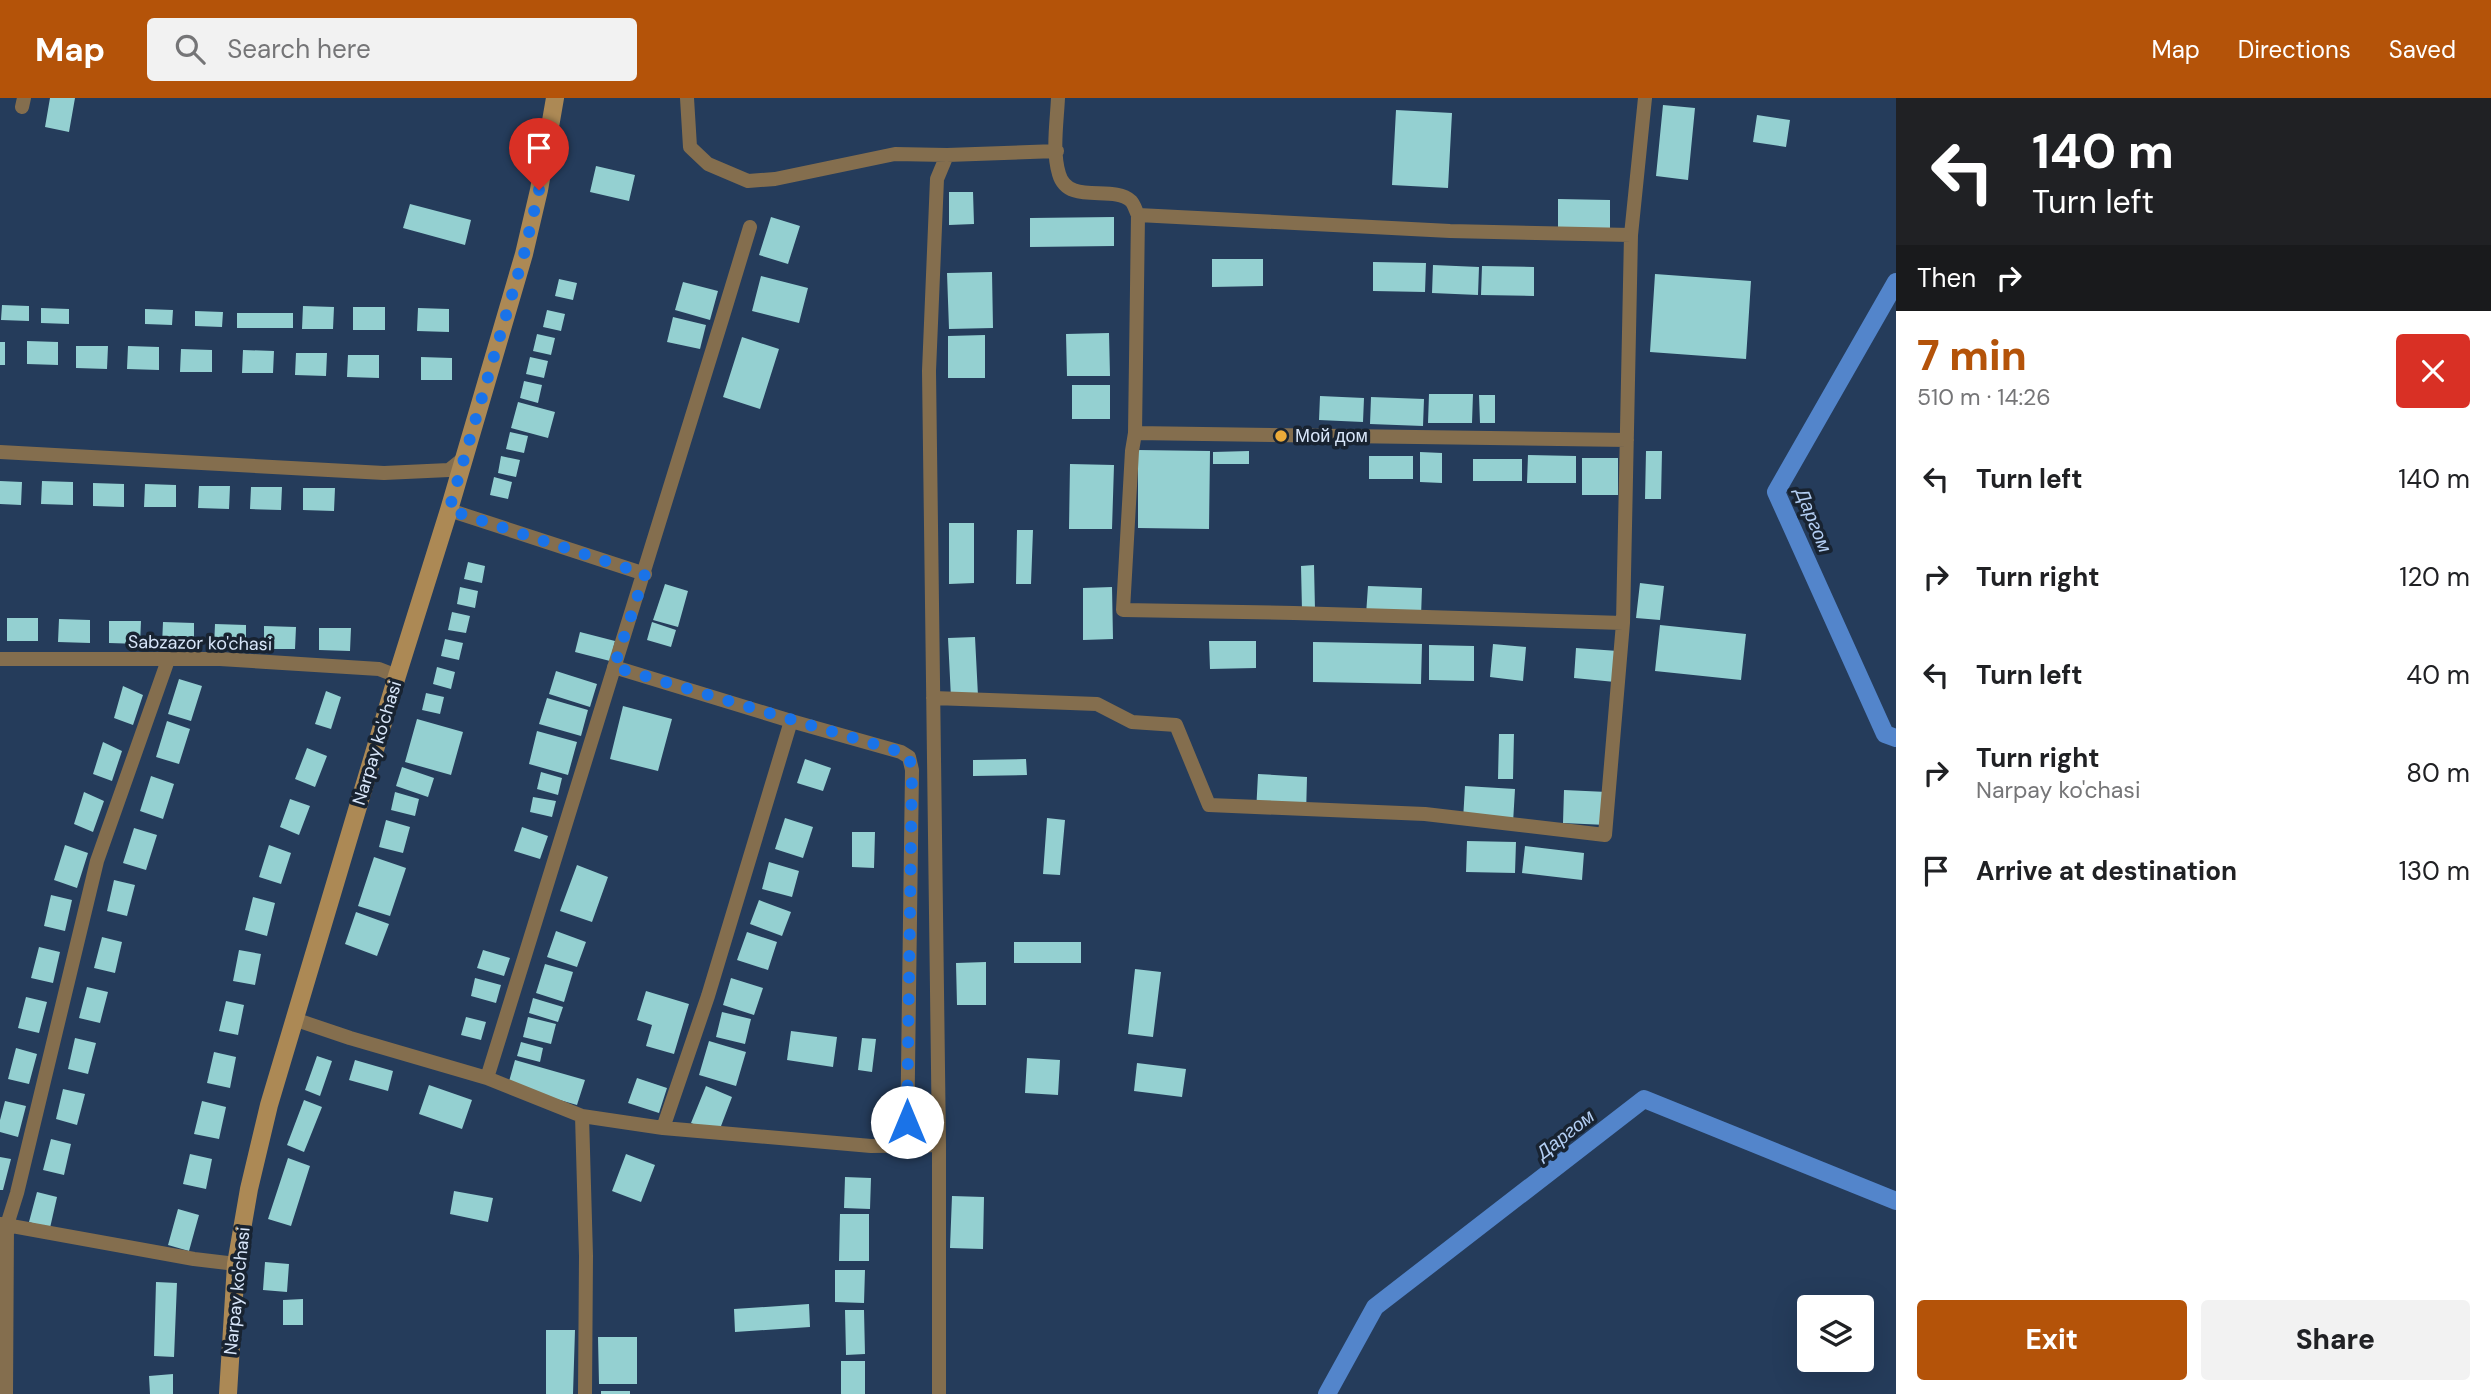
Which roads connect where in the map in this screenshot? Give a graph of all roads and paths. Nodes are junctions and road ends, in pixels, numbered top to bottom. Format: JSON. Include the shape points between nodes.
{"nodes":[{"id":1,"x":555,"y":98,"type":"edge"},
{"id":2,"x":687,"y":98,"type":"edge"},
{"id":3,"x":1058,"y":98,"type":"edge"},
{"id":4,"x":1644,"y":98,"type":"edge"},
{"id":5,"x":1057,"y":151,"type":"junction"},
{"id":6,"x":947,"y":155,"type":"junction"},
{"id":7,"x":1138,"y":215,"type":"junction"},
{"id":8,"x":750,"y":227,"type":"dead end"},
{"id":9,"x":1631,"y":235,"type":"junction"},
{"id":10,"x":1135,"y":433,"type":"junction"},
{"id":11,"x":1627,"y":440,"type":"junction"},
{"id":12,"x":0,"y":452,"type":"edge"},
{"id":13,"x":464,"y":458,"type":"junction"},
{"id":14,"x":449,"y":510,"type":"junction"},
{"id":15,"x":645,"y":574,"type":"junction"},
{"id":16,"x":1623,"y":623,"type":"junction"},
{"id":17,"x":0,"y":659,"type":"edge"},
{"id":18,"x":168,"y":660,"type":"junction"},
{"id":19,"x":614,"y":667,"type":"junction"},
{"id":20,"x":397,"y":676,"type":"junction"},
{"id":21,"x":933,"y":698,"type":"junction"},
{"id":22,"x":791,"y":721,"type":"junction"},
{"id":23,"x":295,"y":1018,"type":"junction"},
{"id":24,"x":487,"y":1079,"type":"junction"},
{"id":25,"x":582,"y":1116,"type":"junction"},
{"id":26,"x":663,"y":1128,"type":"junction"},
{"id":27,"x":939,"y":1145,"type":"junction"},
{"id":28,"x":907,"y":1146,"type":"junction"},
{"id":29,"x":3,"y":1224,"type":"edge"},
{"id":30,"x":236,"y":1264,"type":"junction"},
{"id":31,"x":6,"y":1394,"type":"edge"},
{"id":32,"x":228,"y":1394,"type":"edge"},
{"id":33,"x":585,"y":1394,"type":"edge"},
{"id":34,"x":939,"y":1394,"type":"edge"}],
"edges":[{"from":1,"to":13,"type":"street","name":"Narpay ko'chasi","via":[[524,254]]},
{"from":2,"to":6,"type":"street","via":[[690,147],[708,164],[748,181],[895,154]]},
{"from":3,"to":5,"type":"street"},
{"from":4,"to":9,"type":"street"},
{"from":5,"to":6,"type":"street"},
{"from":5,"to":7,"type":"street","via":[[1059,176],[1068,186],[1081,192],[1121,195],[1132,201]]},
{"from":6,"to":21,"type":"street","via":[[937,179],[929,371]]},
{"from":7,"to":9,"type":"street"},
{"from":7,"to":10,"type":"street"},
{"from":8,"to":15,"type":"street"},
{"from":9,"to":11,"type":"street"},
{"from":10,"to":11,"type":"street"},
{"from":10,"to":16,"type":"street","via":[[1123,610]]},
{"from":11,"to":16,"type":"street"},
{"from":12,"to":13,"type":"street","via":[[384,473],[449,470]]},
{"from":13,"to":14,"type":"street","name":"Narpay ko'chasi"},
{"from":14,"to":15,"type":"street"},
{"from":14,"to":20,"type":"street","name":"Narpay ko'chasi"},
{"from":15,"to":19,"type":"street"},
{"from":16,"to":21,"type":"street","via":[[1605,835],[1425,814],[1209,805],[1176,725],[1132,722],[1097,704]]},
{"from":17,"to":18,"type":"street","name":"Sabzazor ko'chasi"},
{"from":18,"to":20,"type":"street","name":"Sabzazor ko'chasi","via":[[379,669]]},
{"from":18,"to":29,"type":"street","via":[[97,861],[18,1193]]},
{"from":19,"to":22,"type":"street"},
{"from":19,"to":24,"type":"street"},
{"from":20,"to":23,"type":"street","name":"Narpay ko'chasi"},
{"from":21,"to":27,"type":"street"},
{"from":22,"to":26,"type":"street"},
{"from":22,"to":28,"type":"street","via":[[909,757]]},
{"from":23,"to":24,"type":"street"},
{"from":23,"to":30,"type":"street","name":"Narpay ko'chasi","via":[[263,1129]]},
{"from":24,"to":25,"type":"street"},
{"from":25,"to":26,"type":"street"},
{"from":25,"to":33,"type":"street"},
{"from":26,"to":28,"type":"street"},
{"from":27,"to":28,"type":"street"},
{"from":27,"to":34,"type":"street"},
{"from":29,"to":30,"type":"street"},
{"from":29,"to":31,"type":"street"},
{"from":30,"to":32,"type":"street","name":"Narpay ko'chasi"}]}
